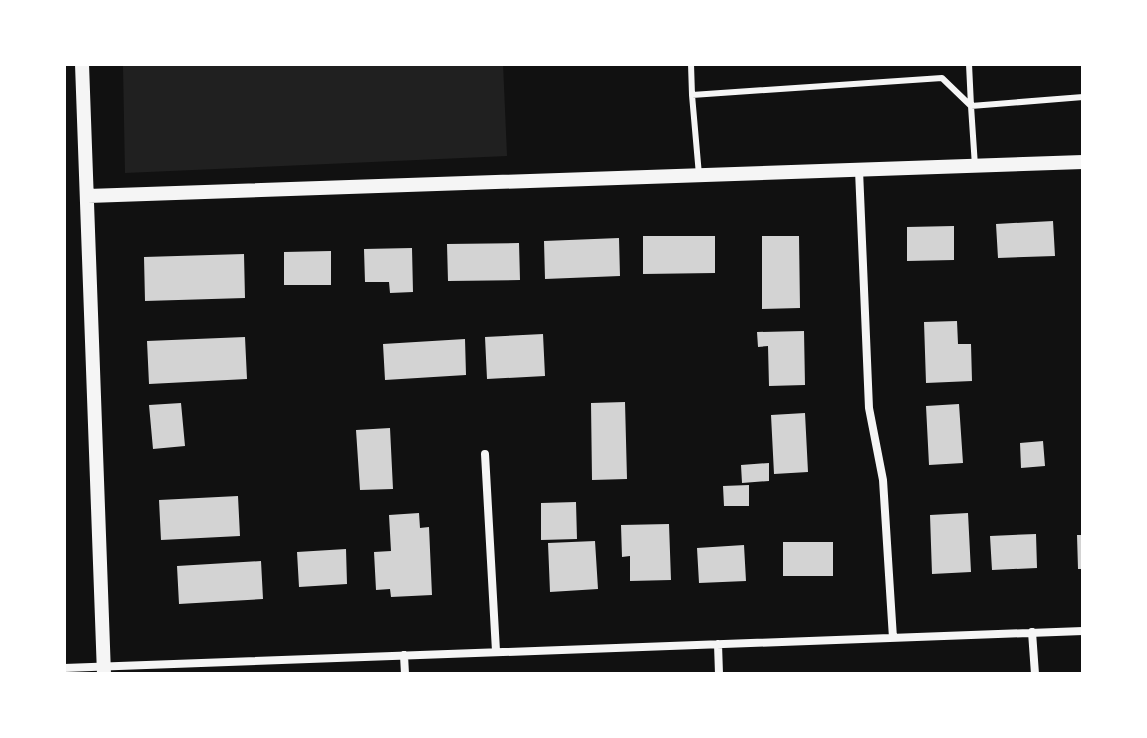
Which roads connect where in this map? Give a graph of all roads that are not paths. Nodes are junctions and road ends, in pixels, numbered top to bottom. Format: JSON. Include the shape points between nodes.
{"nodes":[{"id":1,"x":82,"y":64,"type":"edge"},
{"id":2,"x":691,"y":64,"type":"edge"},
{"id":3,"x":969,"y":64,"type":"edge"},
{"id":4,"x":692,"y":95,"type":"junction"},
{"id":5,"x":1083,"y":97,"type":"edge"},
{"id":6,"x":971,"y":106,"type":"junction"},
{"id":7,"x":1083,"y":162,"type":"edge"},
{"id":8,"x":975,"y":166,"type":"junction"},
{"id":9,"x":859,"y":170,"type":"junction"},
{"id":10,"x":699,"y":175,"type":"junction"},
{"id":11,"x":88,"y":196,"type":"junction"},
{"id":12,"x":485,"y":454,"type":"dead end"},
{"id":13,"x":1083,"y":631,"type":"edge"},
{"id":14,"x":1032,"y":632,"type":"junction"},
{"id":15,"x":893,"y":638,"type":"junction"},
{"id":16,"x":718,"y":644,"type":"junction"},
{"id":17,"x":496,"y":651,"type":"junction"},
{"id":18,"x":404,"y":655,"type":"junction"},
{"id":19,"x":64,"y":668,"type":"edge"},
{"id":20,"x":104,"y":670,"type":"edge"},
{"id":21,"x":405,"y":674,"type":"edge"},
{"id":22,"x":719,"y":674,"type":"edge"},
{"id":23,"x":1035,"y":674,"type":"edge"}],
"edges":[{"from":1,"to":11,"type":"street"},
{"from":2,"to":4,"type":"lane"},
{"from":3,"to":6,"type":"lane"},
{"from":4,"to":6,"type":"lane","via":[[942,78]]},
{"from":4,"to":10,"type":"lane"},
{"from":5,"to":6,"type":"lane"},
{"from":6,"to":8,"type":"lane"},
{"from":7,"to":8,"type":"street"},
{"from":8,"to":9,"type":"street"},
{"from":9,"to":10,"type":"street"},
{"from":9,"to":15,"type":"street","via":[[869,408],[883,480]]},
{"from":10,"to":11,"type":"street"},
{"from":11,"to":20,"type":"street"},
{"from":12,"to":17,"type":"street"},
{"from":13,"to":14,"type":"street"},
{"from":14,"to":15,"type":"street"},
{"from":14,"to":23,"type":"street"},
{"from":15,"to":16,"type":"street"},
{"from":16,"to":17,"type":"street"},
{"from":16,"to":22,"type":"street"},
{"from":17,"to":18,"type":"street"},
{"from":18,"to":20,"type":"street"},
{"from":18,"to":21,"type":"street"},
{"from":19,"to":20,"type":"street"}]}
